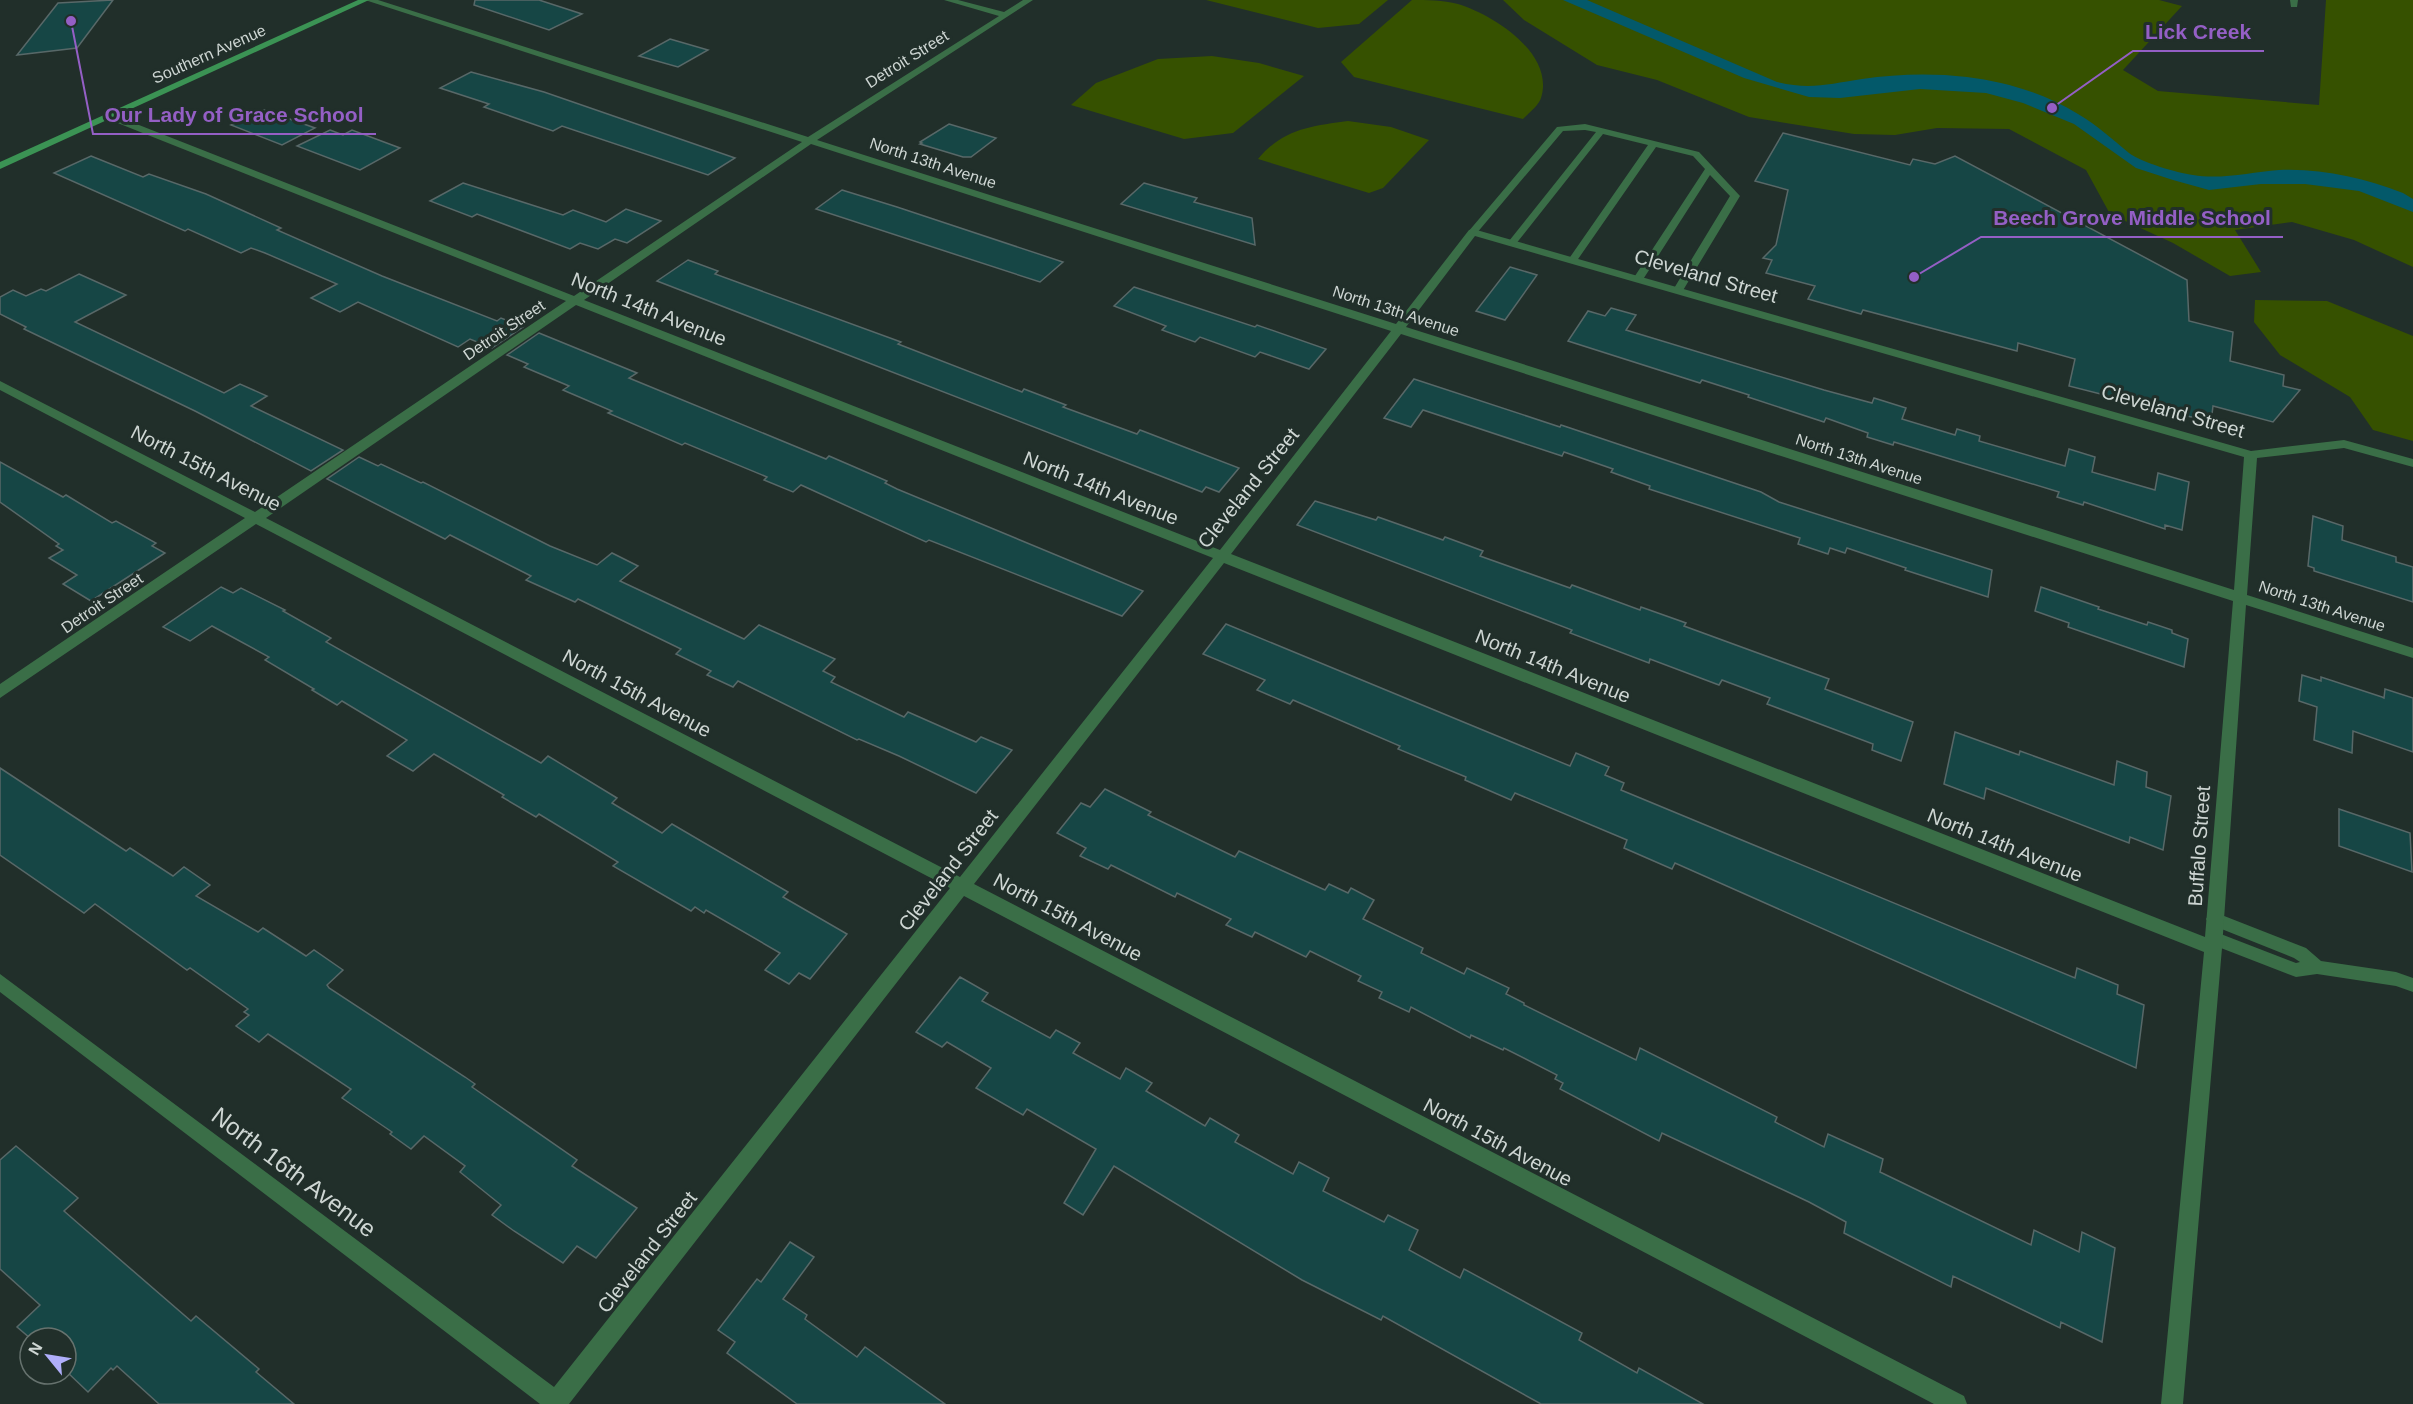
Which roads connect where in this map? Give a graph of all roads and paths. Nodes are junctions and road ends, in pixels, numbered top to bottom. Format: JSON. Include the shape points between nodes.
{"nodes":[{"id":1,"x":367,"y":0,"type":"edge"},
{"id":2,"x":948,"y":0,"type":"edge"},
{"id":3,"x":1029,"y":0,"type":"edge"},
{"id":4,"x":1006,"y":15,"type":"junction"},
{"id":5,"x":108,"y":116,"type":"junction"},
{"id":6,"x":1601,"y":131,"type":"junction"},
{"id":7,"x":809,"y":141,"type":"junction"},
{"id":8,"x":1654,"y":143,"type":"junction"},
{"id":9,"x":3,"y":162,"type":"edge"},
{"id":10,"x":1710,"y":168,"type":"junction"},
{"id":11,"x":1473,"y":232,"type":"junction"},
{"id":12,"x":1512,"y":243,"type":"junction"},
{"id":13,"x":1573,"y":260,"type":"junction"},
{"id":14,"x":1638,"y":279,"type":"junction"},
{"id":15,"x":1678,"y":290,"type":"junction"},
{"id":16,"x":574,"y":301,"type":"junction"},
{"id":17,"x":1400,"y":329,"type":"junction"},
{"id":18,"x":0,"y":385,"type":"edge"},
{"id":19,"x":2251,"y":455,"type":"junction"},
{"id":20,"x":2413,"y":463,"type":"edge"},
{"id":21,"x":256,"y":518,"type":"junction"},
{"id":22,"x":1220,"y":556,"type":"junction"},
{"id":23,"x":2238,"y":597,"type":"junction"},
{"id":24,"x":2413,"y":653,"type":"edge"},
{"id":25,"x":0,"y":692,"type":"edge"},
{"id":26,"x":962,"y":886,"type":"junction"},
{"id":27,"x":2214,"y":919,"type":"junction"},
{"id":28,"x":2213,"y":943,"type":"junction"},
{"id":29,"x":2317,"y":967,"type":"junction"},
{"id":30,"x":0,"y":982,"type":"edge"},
{"id":31,"x":2413,"y":985,"type":"edge"},
{"id":32,"x":556,"y":1403,"type":"edge"},
{"id":33,"x":1956,"y":1404,"type":"edge"},
{"id":34,"x":2172,"y":1404,"type":"edge"}],
"edges":[{"from":1,"to":5,"type":"street","name":"Southern Avenue"},
{"from":1,"to":7,"type":"street","name":"North 13th Avenue"},
{"from":2,"to":4,"type":"street"},
{"from":3,"to":4,"type":"street","name":"Detroit Street"},
{"from":4,"to":7,"type":"street","name":"Detroit Street"},
{"from":5,"to":9,"type":"street","name":"Southern Avenue"},
{"from":5,"to":16,"type":"street","name":"North 14th Avenue"},
{"from":6,"to":8,"type":"lane"},
{"from":6,"to":11,"type":"lane","via":[[1585,127],[1560,129]]},
{"from":6,"to":12,"type":"lane"},
{"from":7,"to":16,"type":"street","name":"Detroit Street"},
{"from":7,"to":17,"type":"street","name":"North 13th Avenue"},
{"from":8,"to":10,"type":"lane","via":[[1695,154]]},
{"from":8,"to":13,"type":"lane"},
{"from":10,"to":14,"type":"lane"},
{"from":10,"to":15,"type":"lane","via":[[1735,196]]},
{"from":11,"to":12,"type":"street","name":"Cleveland Street"},
{"from":11,"to":17,"type":"street","name":"Cleveland Street"},
{"from":12,"to":13,"type":"street","name":"Cleveland Street"},
{"from":13,"to":14,"type":"street","name":"Cleveland Street"},
{"from":14,"to":15,"type":"street","name":"Cleveland Street"},
{"from":15,"to":19,"type":"street","name":"Cleveland Street"},
{"from":16,"to":21,"type":"street","name":"Detroit Street"},
{"from":16,"to":22,"type":"street","name":"North 14th Avenue"},
{"from":17,"to":22,"type":"street","name":"Cleveland Street"},
{"from":17,"to":23,"type":"street","name":"North 13th Avenue"},
{"from":18,"to":21,"type":"street","name":"North 15th Avenue"},
{"from":19,"to":20,"type":"street","via":[[2344,444]]},
{"from":19,"to":23,"type":"street","name":"Buffalo Street"},
{"from":21,"to":25,"type":"street","name":"Detroit Street"},
{"from":21,"to":26,"type":"street","name":"North 15th Avenue"},
{"from":22,"to":26,"type":"street","name":"Cleveland Street"},
{"from":22,"to":28,"type":"street","name":"North 14th Avenue"},
{"from":23,"to":24,"type":"street","name":"North 13th Avenue"},
{"from":23,"to":27,"type":"street","name":"Buffalo Street"},
{"from":26,"to":32,"type":"street","name":"Cleveland Street"},
{"from":26,"to":33,"type":"street","name":"North 15th Avenue"},
{"from":27,"to":28,"type":"street","name":"Buffalo Street"},
{"from":27,"to":29,"type":"lane","via":[[2300,952]]},
{"from":28,"to":29,"type":"lane","via":[[2296,970]]},
{"from":28,"to":34,"type":"street","name":"Buffalo Street"},
{"from":29,"to":31,"type":"lane","via":[[2396,978]]},
{"from":30,"to":32,"type":"street","name":"North 16th Avenue"}]}
